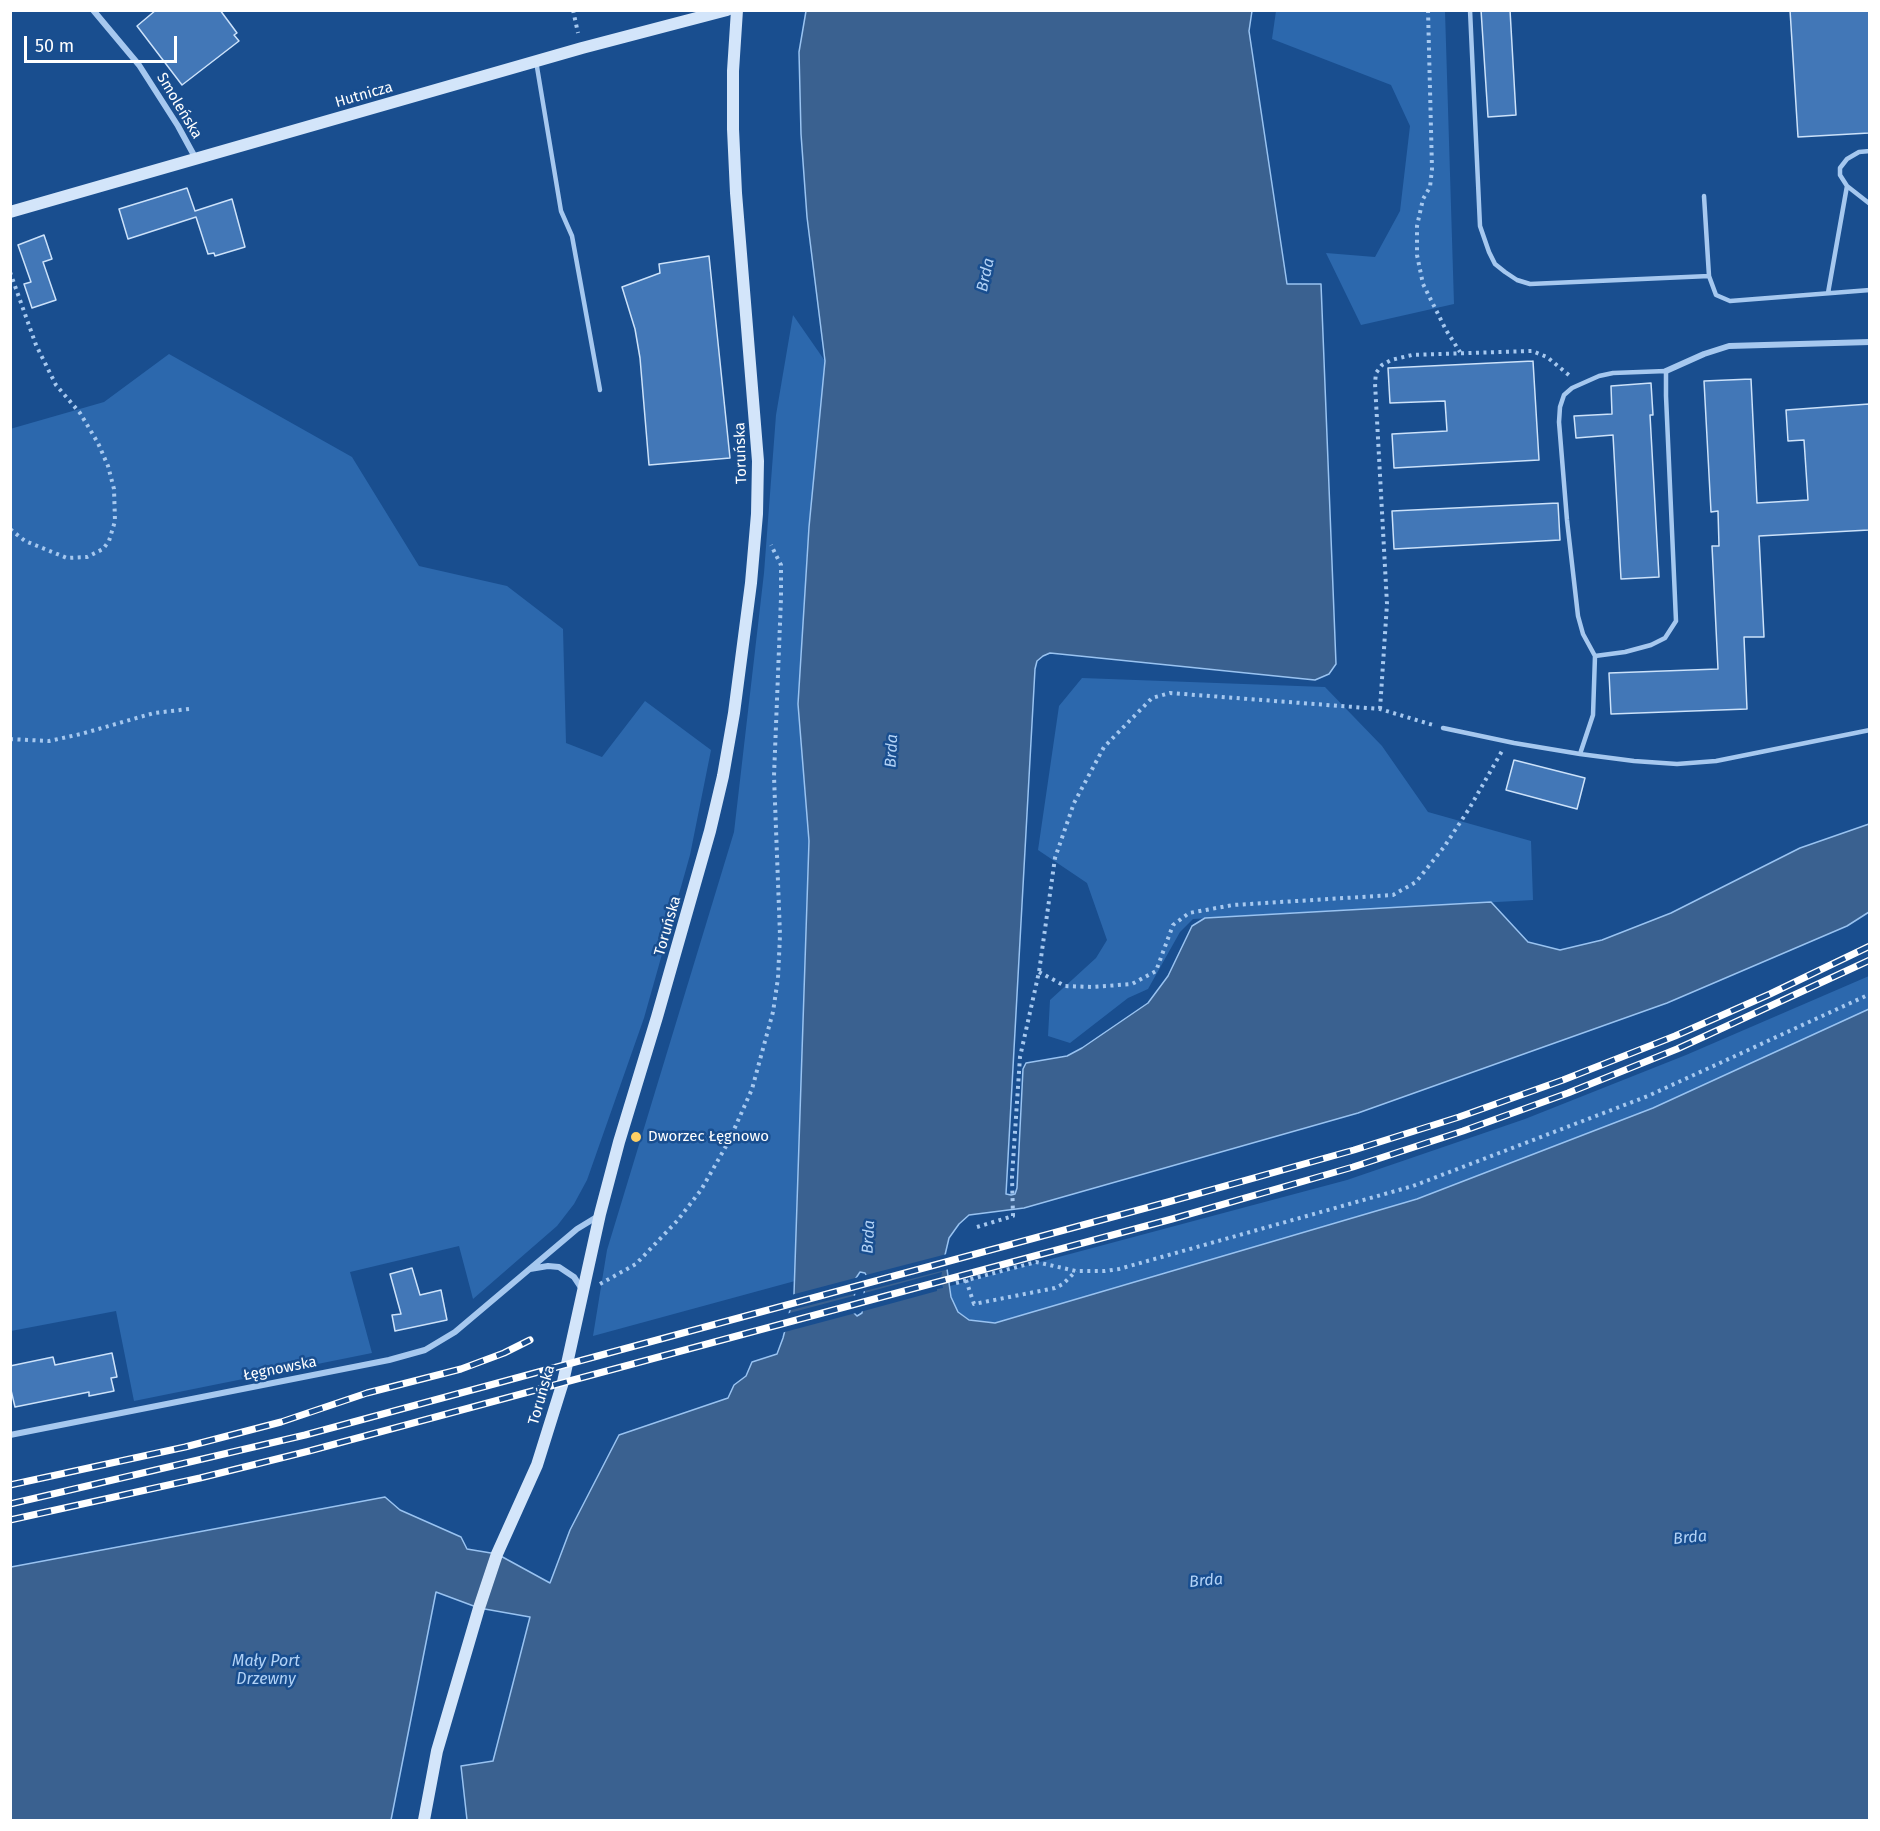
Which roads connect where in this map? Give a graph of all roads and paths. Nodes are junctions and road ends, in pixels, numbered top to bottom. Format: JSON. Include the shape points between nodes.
{"nodes":[{"id":1,"x":93,"y":10,"type":"edge"},
{"id":2,"x":573,"y":10,"type":"edge"},
{"id":3,"x":727,"y":10,"type":"edge"},
{"id":4,"x":737,"y":10,"type":"edge"},
{"id":5,"x":1428,"y":10,"type":"edge"},
{"id":6,"x":1470,"y":10,"type":"edge"},
{"id":7,"x":582,"y":48,"type":"junction"},
{"id":8,"x":537,"y":61,"type":"junction"},
{"id":9,"x":1869,"y":151,"type":"edge"},
{"id":10,"x":196,"y":159,"type":"junction"},
{"id":11,"x":1847,"y":186,"type":"junction"},
{"id":12,"x":1704,"y":196,"type":"dead end"},
{"id":13,"x":1869,"y":204,"type":"edge"},
{"id":14,"x":10,"y":212,"type":"edge"},
{"id":15,"x":10,"y":272,"type":"edge"},
{"id":16,"x":1709,"y":276,"type":"junction"},
{"id":17,"x":1869,"y":290,"type":"edge"},
{"id":18,"x":1828,"y":293,"type":"junction"},
{"id":19,"x":1869,"y":342,"type":"edge"},
{"id":20,"x":1460,"y":352,"type":"junction"},
{"id":21,"x":1666,"y":371,"type":"junction"},
{"id":22,"x":1579,"y":383,"type":"junction"},
{"id":23,"x":600,"y":390,"type":"dead end"},
{"id":24,"x":10,"y":529,"type":"edge"},
{"id":25,"x":771,"y":544,"type":"dead end"},
{"id":26,"x":1595,"y":656,"type":"junction"},
{"id":27,"x":189,"y":709,"type":"dead end"},
{"id":28,"x":1380,"y":709,"type":"junction"},
{"id":29,"x":1443,"y":728,"type":"joint"},
{"id":30,"x":1869,"y":730,"type":"edge"},
{"id":31,"x":10,"y":739,"type":"edge"},
{"id":32,"x":1507,"y":742,"type":"junction"},
{"id":33,"x":1580,"y":754,"type":"junction"},
{"id":34,"x":1039,"y":972,"type":"junction"},
{"id":35,"x":1869,"y":994,"type":"edge"},
{"id":36,"x":600,"y":1215,"type":"junction"},
{"id":37,"x":977,"y":1227,"type":"dead end"},
{"id":38,"x":529,"y":1269,"type":"junction"},
{"id":39,"x":1076,"y":1271,"type":"junction"},
{"id":40,"x":966,"y":1280,"type":"junction"},
{"id":41,"x":956,"y":1282,"type":"dead end"},
{"id":42,"x":583,"y":1291,"type":"junction"},
{"id":43,"x":10,"y":1435,"type":"edge"},
{"id":44,"x":424,"y":1821,"type":"edge"}],
"edges":[{"from":1,"to":10,"type":"street","name":"Smoleńska","via":[[139,64]]},
{"from":2,"to":7,"type":"path"},
{"from":3,"to":7,"type":"street","name":"Hutnicza"},
{"from":4,"to":36,"type":"street","name":"Toruńska","via":[[733,129],[758,461],[750,593],[734,713],[710,831]]},
{"from":5,"to":20,"type":"path","via":[[1432,169],[1417,226],[1417,255],[1423,284]]},
{"from":6,"to":16,"type":"lane","via":[[1478,213],[1483,238],[1496,264],[1517,280],[1530,284]]},
{"from":7,"to":8,"type":"street","name":"Hutnicza"},
{"from":8,"to":10,"type":"street","name":"Hutnicza"},
{"from":8,"to":23,"type":"lane","via":[[561,211],[572,236]]},
{"from":9,"to":11,"type":"lane","via":[[1847,159],[1840,168]]},
{"from":10,"to":14,"type":"street","name":"Hutnicza"},
{"from":11,"to":13,"type":"lane"},
{"from":11,"to":18,"type":"lane"},
{"from":12,"to":16,"type":"lane"},
{"from":15,"to":24,"type":"path","via":[[36,345],[56,385],[80,413],[108,466],[114,489],[115,521],[103,549],[87,557],[67,558],[25,541]]},
{"from":16,"to":18,"type":"lane","via":[[1716,295],[1730,301]]},
{"from":17,"to":18,"type":"lane"},
{"from":19,"to":21,"type":"street","via":[[1729,346]]},
{"from":20,"to":22,"type":"path","via":[[1532,351],[1548,357]]},
{"from":20,"to":28,"type":"path","via":[[1401,357],[1382,365],[1376,373],[1387,604]]},
{"from":21,"to":22,"type":"lane","via":[[1613,373]]},
{"from":21,"to":26,"type":"lane","via":[[1676,621],[1665,638],[1651,645]]},
{"from":22,"to":26,"type":"lane","via":[[1564,395],[1559,422],[1578,616]]},
{"from":25,"to":42,"type":"path","via":[[781,565],[774,776],[780,935],[778,978],[765,1044],[752,1089],[701,1190],[636,1264]]},
{"from":26,"to":33,"type":"lane","via":[[1593,715]]},
{"from":27,"to":31,"type":"path","via":[[154,713],[49,741]]},
{"from":28,"to":29,"type":"path"},
{"from":28,"to":34,"type":"path","via":[[1170,693],[1152,698],[1104,747],[1074,803],[1055,858]]},
{"from":29,"to":32,"type":"lane"},
{"from":30,"to":33,"type":"lane","via":[[1677,764]]},
{"from":32,"to":33,"type":"lane"},
{"from":32,"to":34,"type":"path","via":[[1444,847],[1416,882],[1393,895],[1233,905],[1189,913],[1173,924],[1156,971],[1132,984],[1065,986]]},
{"from":34,"to":37,"type":"path","via":[[1020,1057],[1013,1216]]},
{"from":35,"to":39,"type":"path","via":[[1648,1096],[1413,1186],[1135,1265]]},
{"from":36,"to":38,"type":"street","name":"Łęgnowska"},
{"from":36,"to":42,"type":"street","name":"Toruńska"},
{"from":38,"to":42,"type":"street","via":[[559,1267],[574,1277]]},
{"from":38,"to":43,"type":"street","name":"Łęgnowska","via":[[455,1332],[425,1350]]},
{"from":39,"to":40,"type":"path","via":[[1036,1262]]},
{"from":39,"to":40,"type":"path","via":[[1054,1288],[974,1304]]},
{"from":40,"to":41,"type":"path"},
{"from":42,"to":44,"type":"street","name":"Toruńska","via":[[563,1382],[537,1465],[497,1554],[436,1751]]}]}
